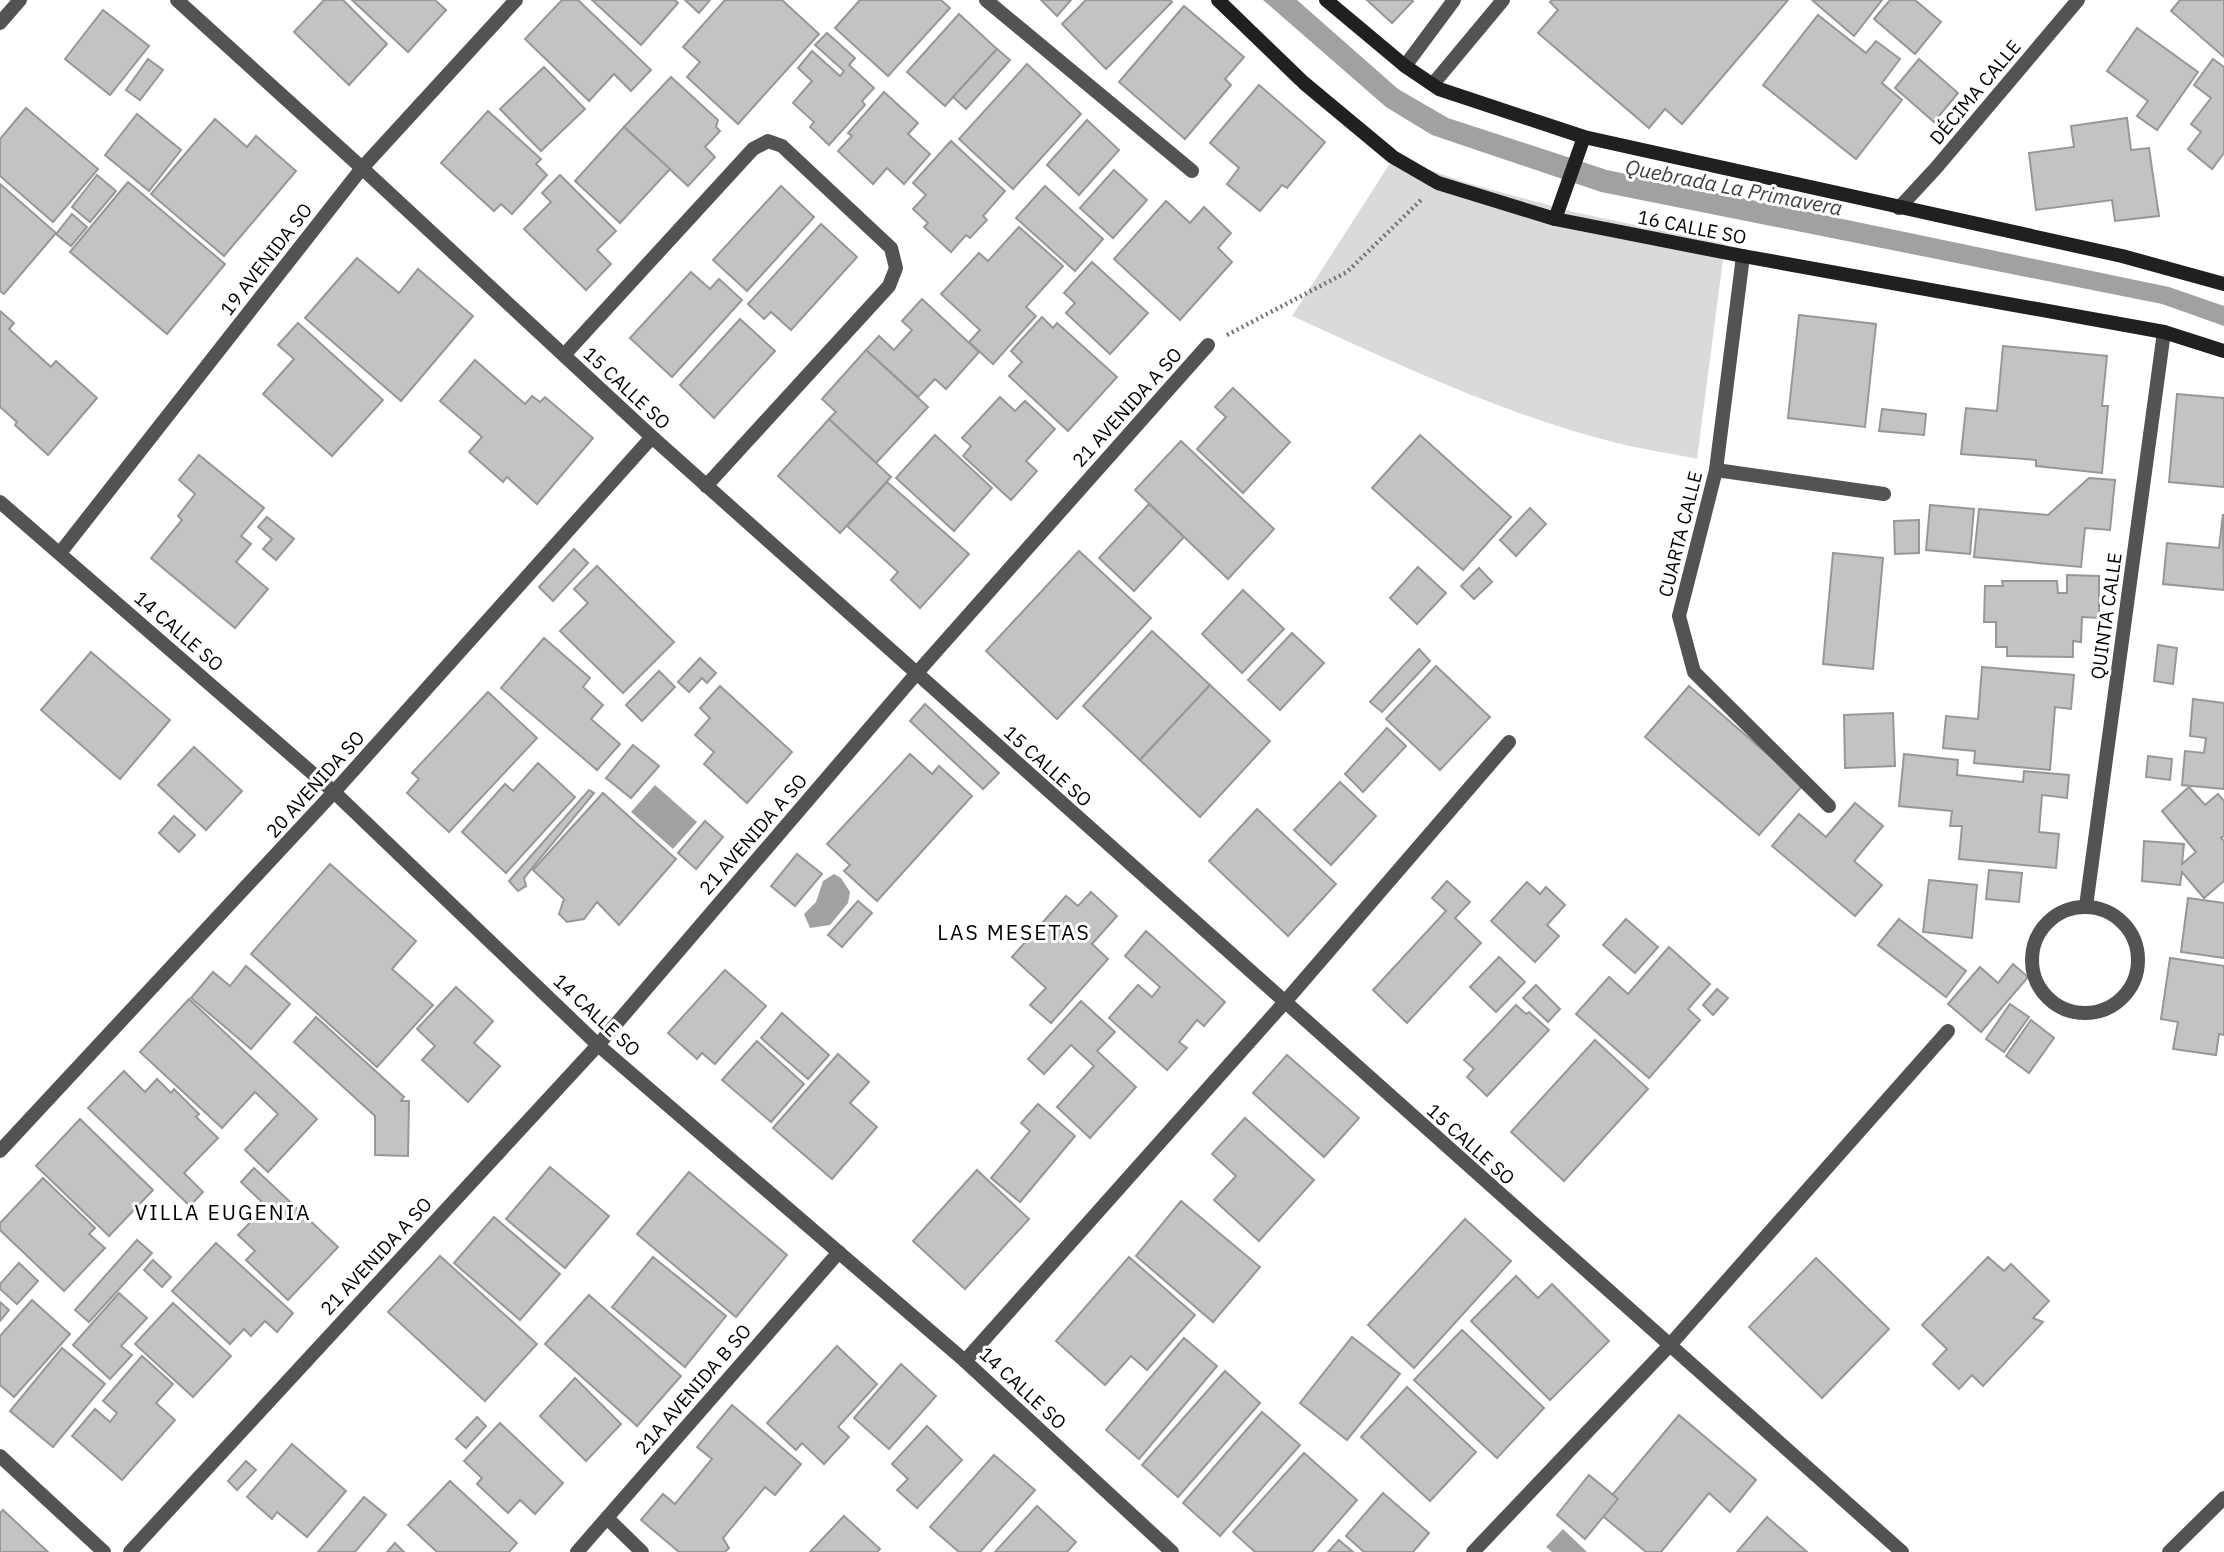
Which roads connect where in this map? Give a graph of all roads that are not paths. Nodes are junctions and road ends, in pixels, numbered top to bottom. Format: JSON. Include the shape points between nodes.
{"nodes":[{"id":1,"x":20,"y":0,"type":"edge"},
{"id":2,"x":177,"y":0,"type":"edge"},
{"id":3,"x":516,"y":0,"type":"edge"},
{"id":4,"x":986,"y":0,"type":"edge"},
{"id":5,"x":1218,"y":0,"type":"edge"},
{"id":6,"x":1326,"y":0,"type":"edge"},
{"id":7,"x":1454,"y":0,"type":"edge"},
{"id":8,"x":1503,"y":0,"type":"edge"},
{"id":9,"x":2078,"y":0,"type":"edge"},
{"id":10,"x":0,"y":23,"type":"edge"},
{"id":11,"x":1405,"y":66,"type":"junction"},
{"id":12,"x":1433,"y":84,"type":"junction"},
{"id":13,"x":1584,"y":137,"type":"junction"},
{"id":14,"x":362,"y":168,"type":"junction"},
{"id":15,"x":1192,"y":171,"type":"dead end"},
{"id":16,"x":1899,"y":208,"type":"junction"},
{"id":17,"x":1555,"y":219,"type":"junction"},
{"id":18,"x":1743,"y":256,"type":"junction"},
{"id":19,"x":2224,"y":284,"type":"edge"},
{"id":20,"x":2164,"y":332,"type":"junction"},
{"id":21,"x":1208,"y":345,"type":"road end"},
{"id":22,"x":2224,"y":351,"type":"edge"},
{"id":23,"x":564,"y":355,"type":"junction"},
{"id":24,"x":652,"y":437,"type":"junction"},
{"id":25,"x":1716,"y":470,"type":"junction"},
{"id":26,"x":706,"y":486,"type":"junction"},
{"id":27,"x":1884,"y":494,"type":"dead end"},
{"id":28,"x":0,"y":502,"type":"edge"},
{"id":29,"x":60,"y":553,"type":"junction"},
{"id":30,"x":916,"y":674,"type":"junction"},
{"id":31,"x":1509,"y":742,"type":"dead end"},
{"id":32,"x":334,"y":792,"type":"junction"},
{"id":33,"x":1829,"y":806,"type":"dead end"},
{"id":34,"x":2086,"y":906,"type":"junction"},
{"id":35,"x":1284,"y":1003,"type":"junction"},
{"id":36,"x":1948,"y":1031,"type":"dead end"},
{"id":37,"x":598,"y":1045,"type":"junction"},
{"id":38,"x":0,"y":1151,"type":"edge"},
{"id":39,"x":839,"y":1252,"type":"junction"},
{"id":40,"x":1669,"y":1346,"type":"junction"},
{"id":41,"x":965,"y":1360,"type":"junction"},
{"id":42,"x":0,"y":1456,"type":"edge"},
{"id":43,"x":2224,"y":1498,"type":"edge"},
{"id":44,"x":607,"y":1518,"type":"junction"},
{"id":45,"x":104,"y":1552,"type":"edge"},
{"id":46,"x":130,"y":1552,"type":"edge"},
{"id":47,"x":577,"y":1552,"type":"edge"},
{"id":48,"x":642,"y":1552,"type":"edge"},
{"id":49,"x":1172,"y":1552,"type":"edge"},
{"id":50,"x":1473,"y":1552,"type":"edge"},
{"id":51,"x":1902,"y":1552,"type":"edge"},
{"id":52,"x":2169,"y":1552,"type":"edge"}],
"edges":[{"from":1,"to":10,"type":"street"},
{"from":2,"to":14,"type":"street","name":"15 CALLE SO"},
{"from":3,"to":14,"type":"street","name":"19 AVENIDA SO"},
{"from":4,"to":15,"type":"street"},
{"from":5,"to":17,"type":"street","name":"16 CALLE SO","via":[[1304,83],[1393,157],[1438,183]]},
{"from":6,"to":11,"type":"street"},
{"from":7,"to":11,"type":"street"},
{"from":8,"to":12,"type":"street"},
{"from":9,"to":16,"type":"street","name":"DÉCIMA CALLE"},
{"from":11,"to":12,"type":"street"},
{"from":12,"to":13,"type":"street"},
{"from":13,"to":16,"type":"street"},
{"from":13,"to":17,"type":"street"},
{"from":14,"to":23,"type":"street","name":"15 CALLE SO"},
{"from":14,"to":29,"type":"street","name":"19 AVENIDA SO"},
{"from":16,"to":19,"type":"street","via":[[2122,256]]},
{"from":17,"to":18,"type":"street","name":"16 CALLE SO"},
{"from":18,"to":20,"type":"street","name":"16 CALLE SO"},
{"from":18,"to":25,"type":"street","name":"CUARTA CALLE"},
{"from":20,"to":22,"type":"street","name":"16 CALLE SO"},
{"from":20,"to":34,"type":"street","name":"QUINTA CALLE"},
{"from":21,"to":30,"type":"street","name":"21 AVENIDA A SO"},
{"from":23,"to":24,"type":"street","name":"15 CALLE SO"},
{"from":23,"to":26,"type":"street","via":[[753,149],[768,141],[782,146],[891,248],[895,268],[889,286]]},
{"from":24,"to":26,"type":"street","name":"15 CALLE SO"},
{"from":24,"to":32,"type":"street","name":"20 AVENIDA SO"},
{"from":25,"to":27,"type":"street"},
{"from":25,"to":33,"type":"street","name":"CUARTA CALLE","via":[[1679,616],[1693,672]]},
{"from":26,"to":30,"type":"street","name":"15 CALLE SO"},
{"from":28,"to":29,"type":"street","name":"14 CALLE SO"},
{"from":29,"to":32,"type":"street","name":"14 CALLE SO"},
{"from":30,"to":35,"type":"street","name":"15 CALLE SO"},
{"from":30,"to":37,"type":"street","name":"21 AVENIDA A SO"},
{"from":31,"to":35,"type":"street"},
{"from":32,"to":37,"type":"street","name":"14 CALLE SO"},
{"from":32,"to":38,"type":"street","name":"20 AVENIDA SO"},
{"from":34,"to":34,"type":"street","via":[[2057,914],[2043,926],[2031,961],[2035,979],[2048,999],[2082,1014],[2100,1012],[2130,990],[2138,951],[2132,933],[2120,919],[2104,909]]},
{"from":35,"to":40,"type":"street","name":"15 CALLE SO"},
{"from":35,"to":41,"type":"street"},
{"from":36,"to":40,"type":"street"},
{"from":37,"to":39,"type":"street","name":"14 CALLE SO"},
{"from":37,"to":46,"type":"street","name":"21 AVENIDA A SO"},
{"from":39,"to":41,"type":"street","name":"14 CALLE SO"},
{"from":39,"to":44,"type":"street","name":"21A AVENIDA B SO"},
{"from":40,"to":50,"type":"street"},
{"from":40,"to":51,"type":"street","name":"15 CALLE SO"},
{"from":41,"to":49,"type":"street","name":"14 CALLE SO"},
{"from":42,"to":45,"type":"street"},
{"from":43,"to":52,"type":"street"},
{"from":44,"to":47,"type":"street","name":"21A AVENIDA B SO"},
{"from":44,"to":48,"type":"street"}]}
